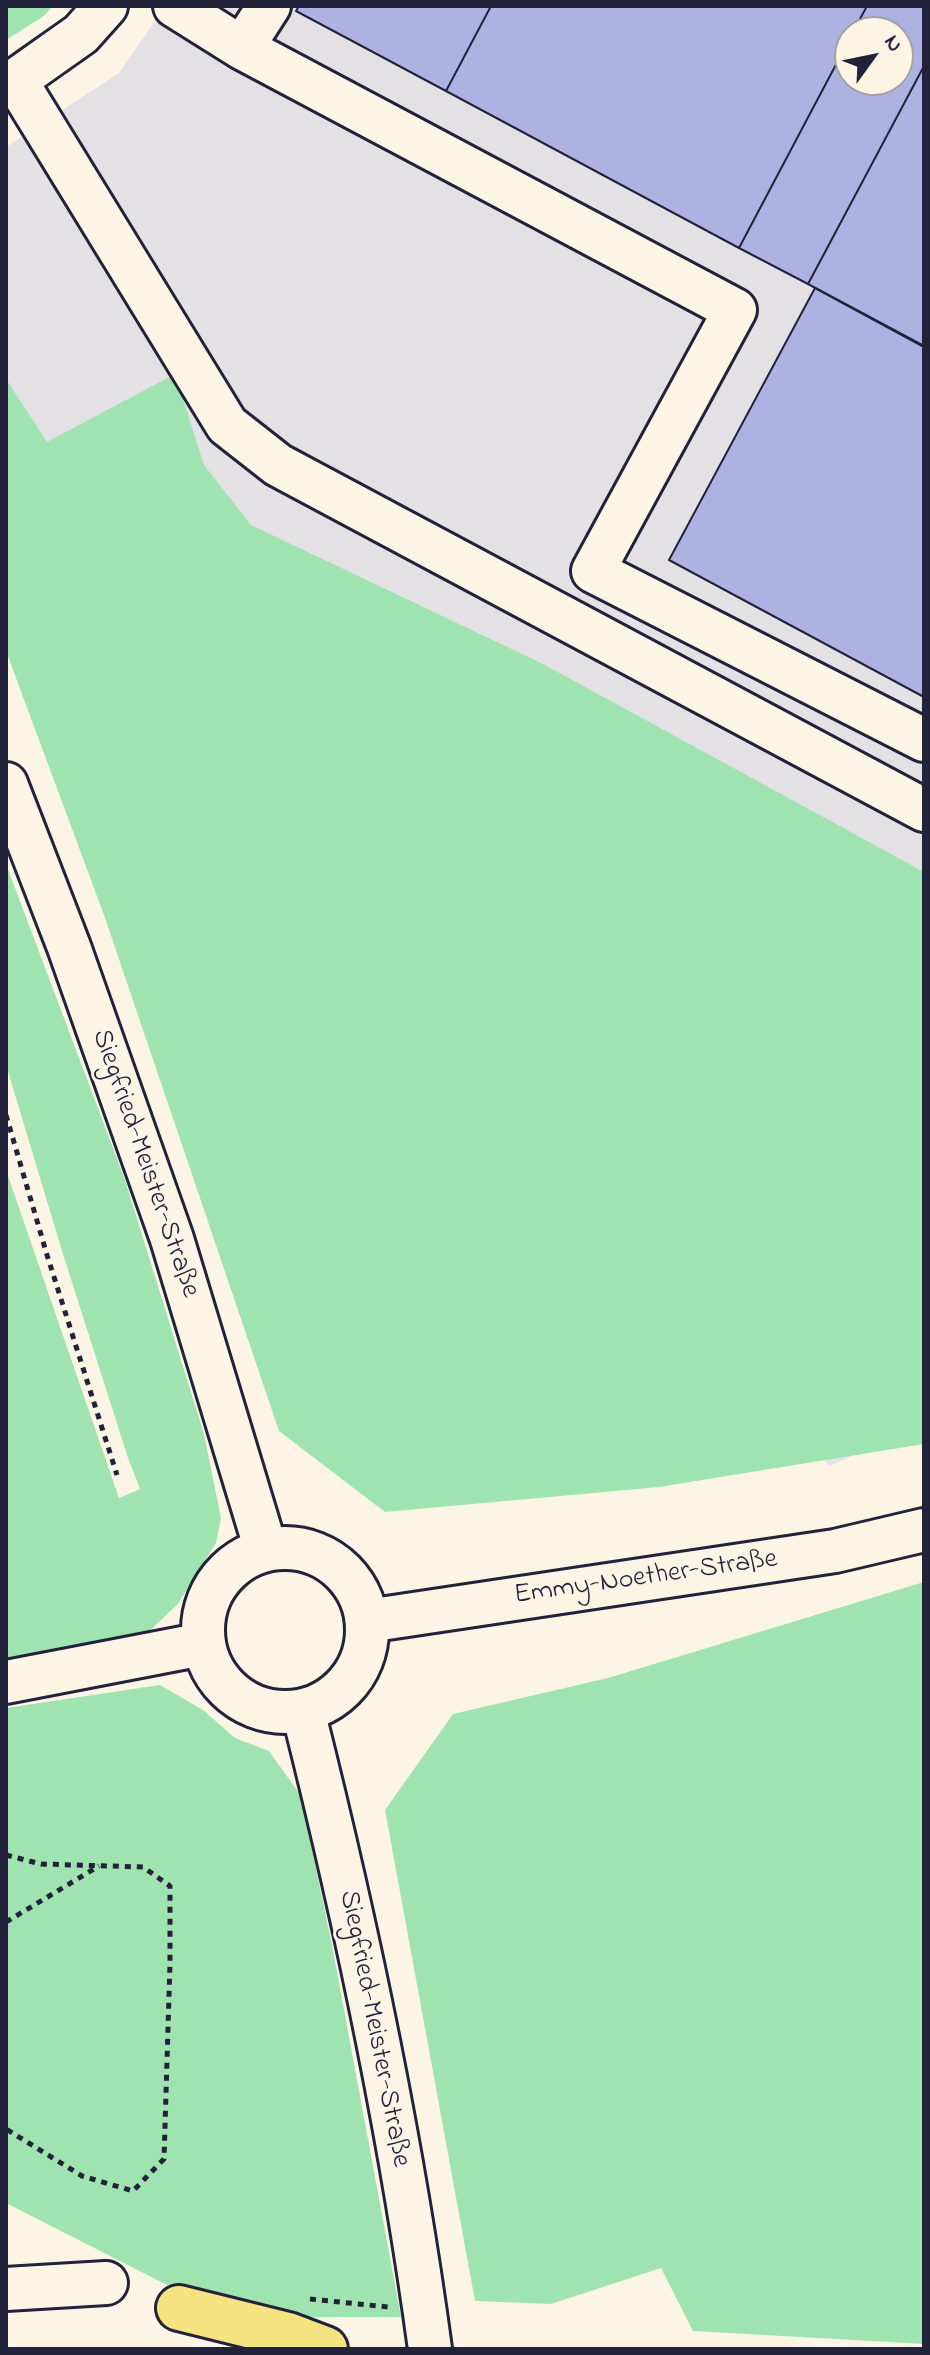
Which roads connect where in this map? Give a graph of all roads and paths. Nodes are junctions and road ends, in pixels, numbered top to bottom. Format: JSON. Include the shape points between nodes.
{"nodes":[{"id":1,"x":106,"y":6,"type":"edge"},
{"id":2,"x":175,"y":6,"type":"edge"},
{"id":3,"x":269,"y":6,"type":"edge"},
{"id":4,"x":242,"y":48,"type":"junction"},
{"id":5,"x":11,"y":84,"type":"edge"},
{"id":6,"x":924,"y":740,"type":"edge"},
{"id":7,"x":6,"y":784,"type":"edge"},
{"id":8,"x":924,"y":810,"type":"edge"},
{"id":9,"x":6,"y":1115,"type":"edge"},
{"id":10,"x":117,"y":1475,"type":"dead end"},
{"id":11,"x":924,"y":1530,"type":"edge"},
{"id":12,"x":266,"y":1550,"type":"junction"},
{"id":13,"x":367,"y":1621,"type":"junction"},
{"id":14,"x":203,"y":1644,"type":"junction"},
{"id":15,"x":6,"y":1682,"type":"edge"},
{"id":16,"x":303,"y":1711,"type":"junction"},
{"id":17,"x":6,"y":1855,"type":"edge"},
{"id":18,"x":100,"y":1866,"type":"junction"},
{"id":19,"x":6,"y":1922,"type":"edge"},
{"id":20,"x":6,"y":2129,"type":"edge"},
{"id":21,"x":106,"y":2283,"type":"dead end"},
{"id":22,"x":6,"y":2289,"type":"edge"},
{"id":23,"x":303,"y":2298,"type":"dead end"},
{"id":24,"x":390,"y":2307,"type":"dead end"},
{"id":25,"x":179,"y":2308,"type":"dead end"},
{"id":26,"x":325,"y":2349,"type":"edge"},
{"id":27,"x":430,"y":2349,"type":"edge"}],
"edges":[{"from":1,"to":5,"type":"street","via":[[81,34]]},
{"from":2,"to":4,"type":"street"},
{"from":3,"to":4,"type":"street"},
{"from":4,"to":6,"type":"street","via":[[735,310],[593,571]]},
{"from":5,"to":8,"type":"street","via":[[227,425],[237,433],[278,465]]},
{"from":7,"to":12,"type":"street","name":"Siegfried-Meister-Straße","via":[[172,1239]]},
{"from":9,"to":10,"type":"path"},
{"from":11,"to":13,"type":"street","name":"Emmy-Noether-Straße","via":[[835,1551]]},
{"from":12,"to":13,"type":"street","via":[[285,1547],[331,1561],[361,1597]]},
{"from":12,"to":14,"type":"street","via":[[239,1561],[221,1577],[209,1597]]},
{"from":13,"to":16,"type":"street","via":[[367,1645],[345,1688]]},
{"from":14,"to":15,"type":"street"},
{"from":14,"to":16,"type":"street","via":[[212,1670],[251,1706],[277,1713]]},
{"from":16,"to":27,"type":"street","name":"Siegfried-Meister-Straße","via":[[357,1934]]},
{"from":17,"to":18,"type":"path","via":[[41,1864]]},
{"from":18,"to":19,"type":"path"},
{"from":18,"to":20,"type":"path","via":[[143,1867],[170,1886],[164,2159],[133,2191],[82,2176]]},
{"from":21,"to":22,"type":"street"},
{"from":23,"to":24,"type":"path"},
{"from":25,"to":26,"type":"highway"}]}
